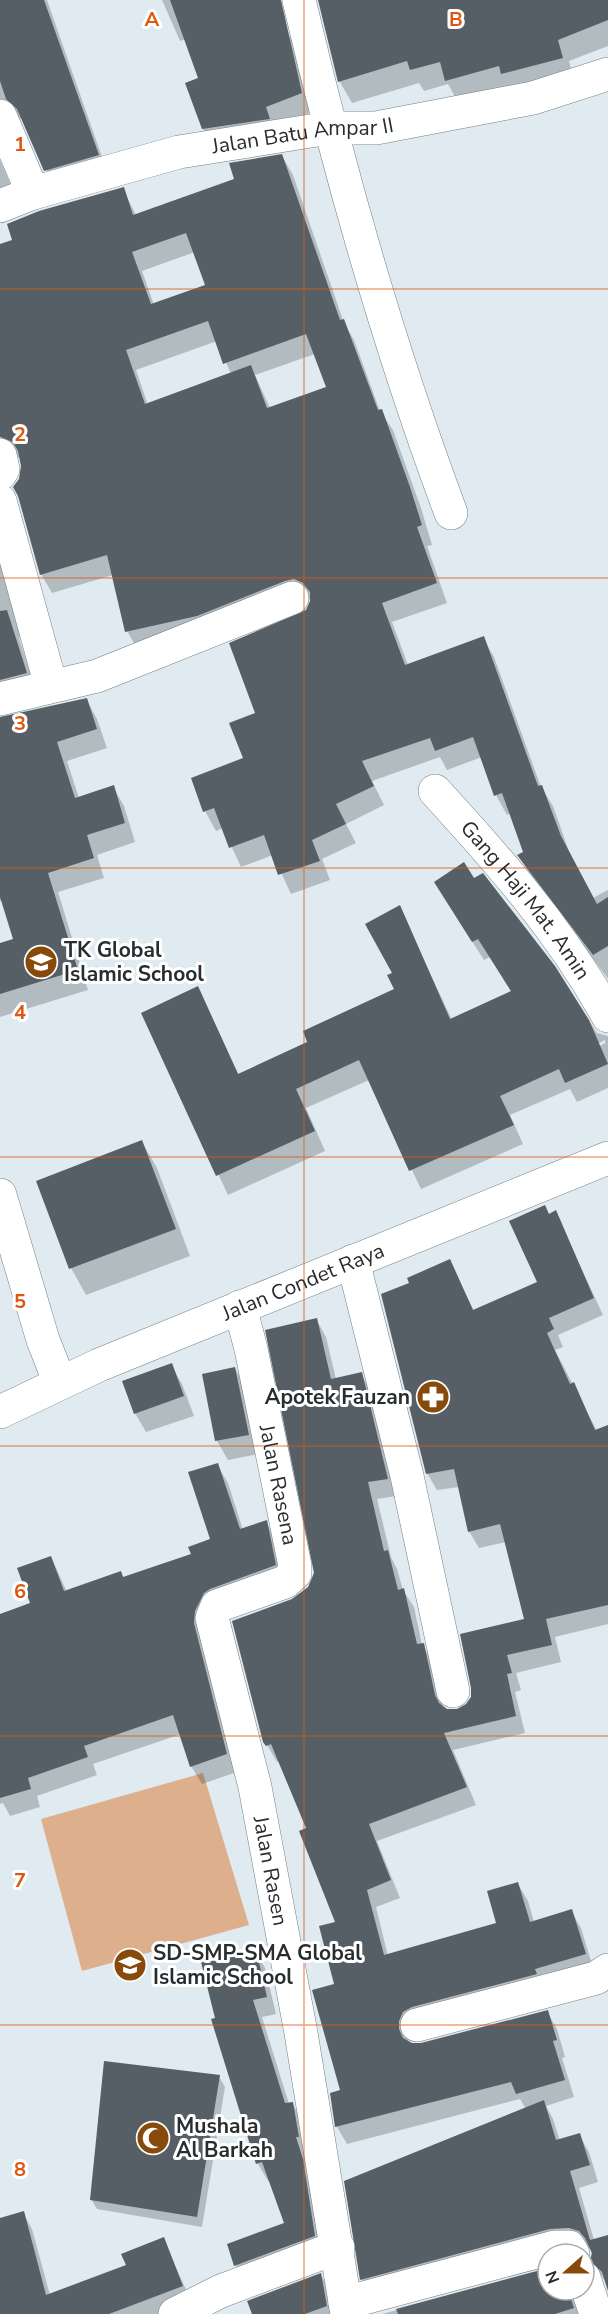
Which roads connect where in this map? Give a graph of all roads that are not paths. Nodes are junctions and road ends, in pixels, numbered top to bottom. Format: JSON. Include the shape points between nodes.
{"nodes":[{"id":1,"x":299,"y":0,"type":"edge"},
{"id":2,"x":608,"y":74,"type":"edge"},
{"id":3,"x":0,"y":116,"type":"edge"},
{"id":4,"x":329,"y":128,"type":"junction"},
{"id":5,"x":33,"y":193,"type":"junction"},
{"id":6,"x":0,"y":206,"type":"edge"},
{"id":7,"x":0,"y":455,"type":"edge"},
{"id":8,"x":0,"y":474,"type":"edge"},
{"id":9,"x":0,"y":501,"type":"edge"},
{"id":10,"x":451,"y":513,"type":"dead end"},
{"id":11,"x":292,"y":598,"type":"dead end"},
{"id":12,"x":51,"y":686,"type":"junction"},
{"id":13,"x":0,"y":699,"type":"edge"},
{"id":14,"x":435,"y":791,"type":"dead end"},
{"id":15,"x":608,"y":1016,"type":"edge"},
{"id":16,"x":608,"y":1158,"type":"edge"},
{"id":17,"x":0,"y":1195,"type":"edge"},
{"id":18,"x":353,"y":1261,"type":"junction"},
{"id":19,"x":240,"y":1307,"type":"junction"},
{"id":20,"x":60,"y":1383,"type":"junction"},
{"id":21,"x":0,"y":1412,"type":"edge"},
{"id":22,"x":214,"y":1609,"type":"joint"},
{"id":23,"x":453,"y":1690,"type":"dead end"},
{"id":24,"x":608,"y":1970,"type":"edge"},
{"id":25,"x":417,"y":2025,"type":"dead end"},
{"id":26,"x":338,"y":2247,"type":"junction"},
{"id":27,"x":536,"y":2253,"type":"edge"},
{"id":28,"x":346,"y":2309,"type":"edge"},
{"id":29,"x":175,"y":2314,"type":"edge"}],
"edges":[{"from":1,"to":4,"type":"street"},
{"from":2,"to":4,"type":"street","name":"Jalan Batu Ampar II","via":[[533,98],[376,128]]},
{"from":3,"to":5,"type":"street"},
{"from":4,"to":5,"type":"street","name":"Jalan Batu Ampar II","via":[[179,152]]},
{"from":4,"to":10,"type":"street","via":[[383,319]]},
{"from":5,"to":6,"type":"street","name":"Jalan Batu Ampar II"},
{"from":7,"to":8,"type":"street"},
{"from":9,"to":12,"type":"street"},
{"from":11,"to":12,"type":"street","via":[[97,676]]},
{"from":12,"to":13,"type":"street"},
{"from":14,"to":15,"type":"street","name":"Gang Haji Mat. Amin","via":[[520,885],[567,948]]},
{"from":16,"to":18,"type":"street","name":"Jalan Condet Raya"},
{"from":17,"to":20,"type":"street"},
{"from":18,"to":19,"type":"street","name":"Jalan Condet Raya"},
{"from":18,"to":23,"type":"street","via":[[407,1476]]},
{"from":19,"to":20,"type":"street","name":"Jalan Condet Raya"},
{"from":19,"to":22,"type":"street","name":"Jalan Rasena","via":[[295,1573],[285,1582]]},
{"from":20,"to":21,"type":"street","name":"Jalan Condet Raya"},
{"from":22,"to":26,"type":"street","name":"Jalan Rasen","via":[[212,1618],[255,1787]]},
{"from":24,"to":25,"type":"street","via":[[596,1978]]},
{"from":26,"to":28,"type":"street","name":"Jalan Rasen"},
{"from":26,"to":29,"type":"street","via":[[222,2290]]},
{"from":27,"to":28,"type":"street"}]}
